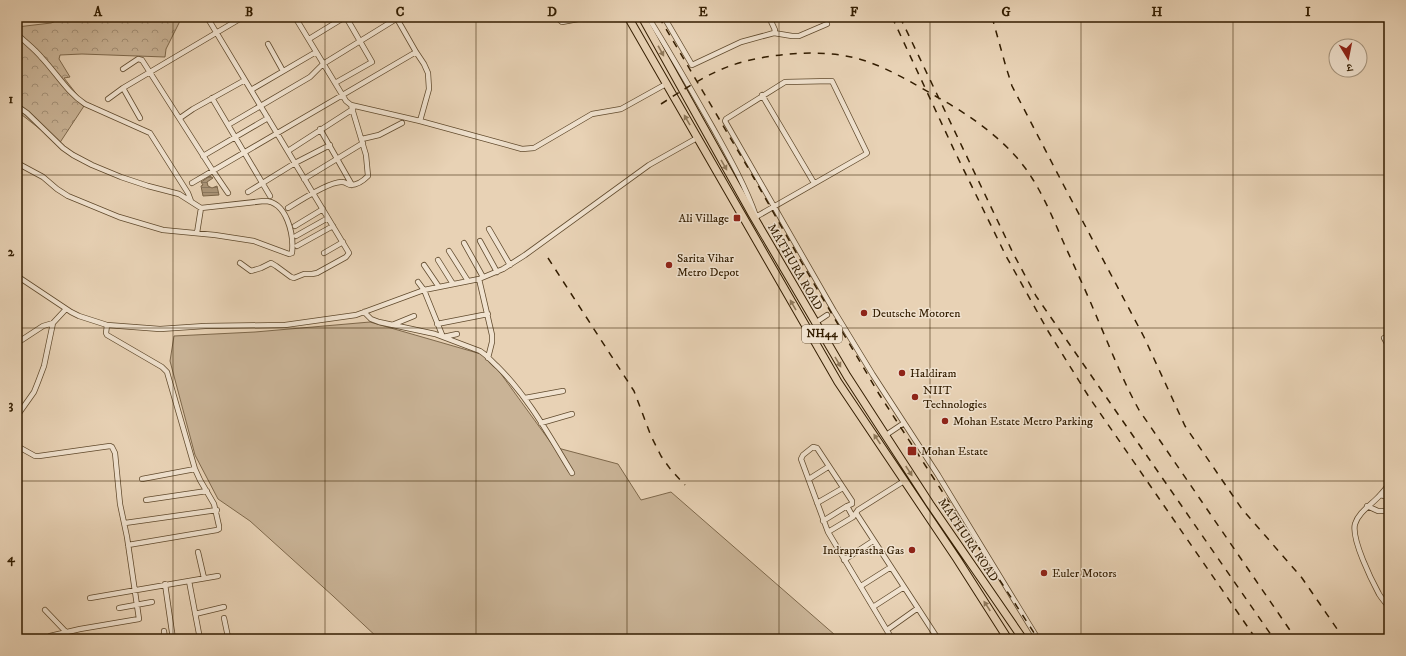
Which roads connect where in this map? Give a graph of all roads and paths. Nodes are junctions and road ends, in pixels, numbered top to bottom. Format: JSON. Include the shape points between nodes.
{"nodes":[{"id":1,"x":207,"y":17,"type":"edge"},
{"id":2,"x":243,"y":17,"type":"edge"},
{"id":3,"x":295,"y":17,"type":"edge"},
{"id":4,"x":346,"y":17,"type":"edge"},
{"id":5,"x":556,"y":17,"type":"edge"},
{"id":6,"x":588,"y":17,"type":"edge"},
{"id":7,"x":628,"y":17,"type":"edge"},
{"id":8,"x":642,"y":17,"type":"edge"},
{"id":9,"x":648,"y":17,"type":"edge"},
{"id":10,"x":664,"y":17,"type":"edge"},
{"id":11,"x":770,"y":17,"type":"edge"},
{"id":12,"x":396,"y":18,"type":"edge"},
{"id":13,"x":827,"y":24,"type":"dead end"},
{"id":14,"x":217,"y":33,"type":"junction"},
{"id":15,"x":774,"y":33,"type":"junction"},
{"id":16,"x":17,"y":34,"type":"edge"},
{"id":17,"x":309,"y":39,"type":"junction"},
{"id":18,"x":360,"y":40,"type":"junction"},
{"id":19,"x":268,"y":44,"type":"dead end"},
{"id":20,"x":316,"y":52,"type":"junction"},
{"id":21,"x":416,"y":52,"type":"junction"},
{"id":22,"x":323,"y":64,"type":"junction"},
{"id":23,"x":123,"y":69,"type":"dead end"},
{"id":24,"x":284,"y":71,"type":"junction"},
{"id":25,"x":150,"y":73,"type":"junction"},
{"id":26,"x":245,"y":80,"type":"junction"},
{"id":27,"x":335,"y":83,"type":"junction"},
{"id":28,"x":666,"y":84,"type":"junction"},
{"id":29,"x":122,"y":88,"type":"junction"},
{"id":30,"x":251,"y":90,"type":"junction"},
{"id":31,"x":342,"y":95,"type":"junction"},
{"id":32,"x":762,"y":95,"type":"junction"},
{"id":33,"x":212,"y":98,"type":"junction"},
{"id":34,"x":108,"y":99,"type":"dead end"},
{"id":35,"x":260,"y":105,"type":"junction"},
{"id":36,"x":17,"y":106,"type":"edge"},
{"id":37,"x":352,"y":107,"type":"junction"},
{"id":38,"x":140,"y":118,"type":"dead end"},
{"id":39,"x":180,"y":118,"type":"junction"},
{"id":40,"x":268,"y":118,"type":"junction"},
{"id":41,"x":420,"y":121,"type":"junction"},
{"id":42,"x":402,"y":123,"type":"dead end"},
{"id":43,"x":228,"y":125,"type":"junction"},
{"id":44,"x":320,"y":129,"type":"junction"},
{"id":45,"x":277,"y":133,"type":"junction"},
{"id":46,"x":235,"y":138,"type":"junction"},
{"id":47,"x":697,"y":138,"type":"junction"},
{"id":48,"x":362,"y":141,"type":"junction"},
{"id":49,"x":330,"y":145,"type":"junction"},
{"id":50,"x":288,"y":151,"type":"junction"},
{"id":51,"x":244,"y":153,"type":"junction"},
{"id":52,"x":203,"y":156,"type":"junction"},
{"id":53,"x":337,"y":159,"type":"junction"},
{"id":54,"x":17,"y":163,"type":"edge"},
{"id":55,"x":295,"y":163,"type":"junction"},
{"id":56,"x":213,"y":171,"type":"junction"},
{"id":57,"x":304,"y":179,"type":"junction"},
{"id":58,"x":192,"y":183,"type":"dead end"},
{"id":59,"x":262,"y":183,"type":"junction"},
{"id":60,"x":814,"y":183,"type":"junction"},
{"id":61,"x":352,"y":185,"type":"junction"},
{"id":62,"x":248,"y":192,"type":"dead end"},
{"id":63,"x":228,"y":193,"type":"dead end"},
{"id":64,"x":313,"y":193,"type":"junction"},
{"id":65,"x":270,"y":196,"type":"dead end"},
{"id":66,"x":191,"y":202,"type":"junction"},
{"id":67,"x":774,"y":207,"type":"junction"},
{"id":68,"x":201,"y":208,"type":"junction"},
{"id":69,"x":288,"y":208,"type":"dead end"},
{"id":70,"x":323,"y":209,"type":"junction"},
{"id":71,"x":328,"y":218,"type":"junction"},
{"id":72,"x":755,"y":218,"type":"junction"},
{"id":73,"x":295,"y":226,"type":"dead end"},
{"id":74,"x":333,"y":226,"type":"junction"},
{"id":75,"x":489,"y":229,"type":"dead end"},
{"id":76,"x":197,"y":233,"type":"junction"},
{"id":77,"x":296,"y":236,"type":"dead end"},
{"id":78,"x":480,"y":241,"type":"dead end"},
{"id":79,"x":343,"y":242,"type":"junction"},
{"id":80,"x":464,"y":243,"type":"dead end"},
{"id":81,"x":297,"y":246,"type":"dead end"},
{"id":82,"x":449,"y":251,"type":"dead end"},
{"id":83,"x":324,"y":253,"type":"dead end"},
{"id":84,"x":438,"y":260,"type":"dead end"},
{"id":85,"x":240,"y":263,"type":"dead end"},
{"id":86,"x":424,"y":265,"type":"dead end"},
{"id":87,"x":510,"y":265,"type":"junction"},
{"id":88,"x":497,"y":272,"type":"junction"},
{"id":89,"x":17,"y":276,"type":"edge"},
{"id":90,"x":481,"y":278,"type":"junction"},
{"id":91,"x":468,"y":281,"type":"junction"},
{"id":92,"x":418,"y":282,"type":"dead end"},
{"id":93,"x":453,"y":284,"type":"junction"},
{"id":94,"x":439,"y":287,"type":"junction"},
{"id":95,"x":424,"y":290,"type":"junction"},
{"id":96,"x":66,"y":309,"type":"junction"},
{"id":97,"x":364,"y":312,"type":"junction"},
{"id":98,"x":488,"y":314,"type":"junction"},
{"id":99,"x":827,"y":315,"type":"dead end"},
{"id":100,"x":414,"y":316,"type":"dead end"},
{"id":101,"x":53,"y":323,"type":"junction"},
{"id":102,"x":815,"y":323,"type":"junction"},
{"id":103,"x":437,"y":324,"type":"junction"},
{"id":104,"x":107,"y":325,"type":"junction"},
{"id":105,"x":392,"y":325,"type":"junction"},
{"id":106,"x":457,"y":334,"type":"dead end"},
{"id":107,"x":443,"y":336,"type":"junction"},
{"id":108,"x":1384,"y":338,"type":"dead end"},
{"id":109,"x":17,"y":343,"type":"edge"},
{"id":110,"x":1389,"y":347,"type":"edge"},
{"id":111,"x":488,"y":358,"type":"junction"},
{"id":112,"x":563,"y":391,"type":"dead end"},
{"id":113,"x":525,"y":398,"type":"junction"},
{"id":114,"x":572,"y":414,"type":"dead end"},
{"id":115,"x":17,"y":416,"type":"edge"},
{"id":116,"x":541,"y":423,"type":"junction"},
{"id":117,"x":904,"y":423,"type":"junction"},
{"id":118,"x":886,"y":435,"type":"junction"},
{"id":119,"x":17,"y":446,"type":"edge"},
{"id":120,"x":828,"y":466,"type":"junction"},
{"id":121,"x":195,"y":469,"type":"junction"},
{"id":122,"x":572,"y":473,"type":"dead end"},
{"id":123,"x":142,"y":479,"type":"dead end"},
{"id":124,"x":809,"y":479,"type":"junction"},
{"id":125,"x":904,"y":481,"type":"junction"},
{"id":126,"x":1389,"y":484,"type":"edge"},
{"id":127,"x":843,"y":488,"type":"junction"},
{"id":128,"x":207,"y":490,"type":"junction"},
{"id":129,"x":1381,"y":495,"type":"junction"},
{"id":130,"x":1389,"y":498,"type":"edge"},
{"id":131,"x":146,"y":500,"type":"dead end"},
{"id":132,"x":817,"y":504,"type":"junction"},
{"id":133,"x":847,"y":506,"type":"junction"},
{"id":134,"x":1368,"y":506,"type":"junction"},
{"id":135,"x":217,"y":510,"type":"junction"},
{"id":136,"x":1389,"y":512,"type":"edge"},
{"id":137,"x":854,"y":515,"type":"junction"},
{"id":138,"x":823,"y":521,"type":"junction"},
{"id":139,"x":125,"y":523,"type":"junction"},
{"id":140,"x":828,"y":532,"type":"junction"},
{"id":141,"x":873,"y":541,"type":"junction"},
{"id":142,"x":128,"y":545,"type":"junction"},
{"id":143,"x":198,"y":552,"type":"dead end"},
{"id":144,"x":844,"y":560,"type":"junction"},
{"id":145,"x":891,"y":567,"type":"junction"},
{"id":146,"x":218,"y":576,"type":"dead end"},
{"id":147,"x":204,"y":578,"type":"junction"},
{"id":148,"x":189,"y":581,"type":"junction"},
{"id":149,"x":166,"y":584,"type":"junction"},
{"id":150,"x":861,"y":586,"type":"junction"},
{"id":151,"x":904,"y":587,"type":"junction"},
{"id":152,"x":135,"y":590,"type":"junction"},
{"id":153,"x":90,"y":598,"type":"dead end"},
{"id":154,"x":152,"y":602,"type":"dead end"},
{"id":155,"x":137,"y":605,"type":"junction"},
{"id":156,"x":873,"y":607,"type":"junction"},
{"id":157,"x":1389,"y":607,"type":"edge"},
{"id":158,"x":119,"y":608,"type":"dead end"},
{"id":159,"x":224,"y":608,"type":"dead end"},
{"id":160,"x":918,"y":608,"type":"junction"},
{"id":161,"x":45,"y":610,"type":"dead end"},
{"id":162,"x":195,"y":614,"type":"junction"},
{"id":163,"x":224,"y":618,"type":"dead end"},
{"id":164,"x":886,"y":630,"type":"junction"},
{"id":165,"x":164,"y":631,"type":"dead end"},
{"id":166,"x":66,"y":632,"type":"junction"},
{"id":167,"x":17,"y":637,"type":"edge"},
{"id":168,"x":19,"y":639,"type":"edge"},
{"id":169,"x":45,"y":639,"type":"edge"},
{"id":170,"x":165,"y":639,"type":"edge"},
{"id":171,"x":173,"y":639,"type":"edge"},
{"id":172,"x":200,"y":639,"type":"edge"},
{"id":173,"x":225,"y":639,"type":"edge"},
{"id":174,"x":892,"y":639,"type":"edge"},
{"id":175,"x":938,"y":639,"type":"edge"},
{"id":176,"x":1008,"y":639,"type":"edge"},
{"id":177,"x":1023,"y":639,"type":"edge"},
{"id":178,"x":1038,"y":639,"type":"edge"}],
"edges":[{"from":1,"to":14,"type":"street"},
{"from":2,"to":14,"type":"street"},
{"from":3,"to":17,"type":"street"},
{"from":4,"to":17,"type":"street"},
{"from":4,"to":18,"type":"street"},
{"from":5,"to":6,"type":"street","via":[[566,22]]},
{"from":7,"to":28,"type":"highway","name":"MATHURA ROAD","number":"NH44"},
{"from":8,"to":72,"type":"highway","name":"MATHURA ROAD","number":"NH44","one_way":true},
{"from":9,"to":72,"type":"street","via":[[681,70],[737,171],[748,194]]},
{"from":10,"to":15,"type":"street","via":[[692,65],[741,42]]},
{"from":11,"to":15,"type":"street"},
{"from":12,"to":18,"type":"street"},
{"from":12,"to":21,"type":"street"},
{"from":13,"to":15,"type":"street","via":[[799,36]]},
{"from":14,"to":25,"type":"street"},
{"from":14,"to":26,"type":"street"},
{"from":16,"to":66,"type":"street","via":[[42,57],[78,100],[150,133],[188,193]]},
{"from":17,"to":20,"type":"street"},
{"from":18,"to":22,"type":"street"},
{"from":18,"to":27,"type":"street","via":[[372,62]]},
{"from":19,"to":24,"type":"street"},
{"from":20,"to":22,"type":"street"},
{"from":20,"to":24,"type":"street"},
{"from":21,"to":31,"type":"street"},
{"from":21,"to":41,"type":"street","via":[[428,73],[429,85]]},
{"from":22,"to":27,"type":"street"},
{"from":22,"to":35,"type":"street","via":[[310,76]]},
{"from":23,"to":25,"type":"street","via":[[140,59]]},
{"from":24,"to":30,"type":"street"},
{"from":25,"to":29,"type":"street"},
{"from":25,"to":39,"type":"street"},
{"from":26,"to":30,"type":"street"},
{"from":26,"to":33,"type":"street"},
{"from":27,"to":31,"type":"street"},
{"from":28,"to":41,"type":"street","via":[[621,109],[589,115],[534,148],[522,150]]},
{"from":47,"to":28,"type":"highway","name":"MATHURA ROAD","number":"NH44","one_way":true},
{"from":29,"to":34,"type":"street"},
{"from":29,"to":38,"type":"street"},
{"from":30,"to":35,"type":"street"},
{"from":31,"to":37,"type":"street"},
{"from":31,"to":45,"type":"street"},
{"from":32,"to":60,"type":"street"},
{"from":32,"to":60,"type":"street","via":[[789,81],[834,82],[867,153]]},
{"from":32,"to":67,"type":"street","via":[[725,121]]},
{"from":33,"to":39,"type":"street"},
{"from":33,"to":43,"type":"street"},
{"from":35,"to":40,"type":"street"},
{"from":35,"to":43,"type":"street"},
{"from":36,"to":66,"type":"street","via":[[73,155],[121,177],[179,194]]},
{"from":37,"to":41,"type":"street"},
{"from":37,"to":44,"type":"street"},
{"from":37,"to":48,"type":"street"},
{"from":39,"to":52,"type":"street"},
{"from":40,"to":45,"type":"street"},
{"from":40,"to":46,"type":"street"},
{"from":42,"to":48,"type":"street"},
{"from":43,"to":46,"type":"street"},
{"from":44,"to":49,"type":"street"},
{"from":44,"to":50,"type":"street"},
{"from":45,"to":50,"type":"street"},
{"from":45,"to":51,"type":"street"},
{"from":46,"to":51,"type":"street"},
{"from":46,"to":52,"type":"street"},
{"from":47,"to":87,"type":"street","via":[[649,165]]},
{"from":125,"to":47,"type":"highway","name":"MATHURA ROAD","number":"NH44","one_way":true,"via":[[838,382]]},
{"from":48,"to":53,"type":"street"},
{"from":48,"to":61,"type":"street","via":[[368,176]]},
{"from":49,"to":53,"type":"street"},
{"from":49,"to":55,"type":"street"},
{"from":50,"to":55,"type":"street"},
{"from":51,"to":56,"type":"street"},
{"from":51,"to":59,"type":"street"},
{"from":52,"to":56,"type":"street"},
{"from":53,"to":57,"type":"street"},
{"from":53,"to":61,"type":"street"},
{"from":54,"to":76,"type":"street","via":[[43,177],[68,196],[119,217],[163,230]]},
{"from":55,"to":57,"type":"street"},
{"from":55,"to":59,"type":"street"},
{"from":56,"to":58,"type":"street"},
{"from":56,"to":63,"type":"street"},
{"from":57,"to":64,"type":"street"},
{"from":59,"to":62,"type":"street"},
{"from":59,"to":65,"type":"street"},
{"from":60,"to":67,"type":"street"},
{"from":61,"to":64,"type":"street","via":[[340,182]]},
{"from":64,"to":69,"type":"street"},
{"from":64,"to":70,"type":"street"},
{"from":66,"to":68,"type":"street"},
{"from":67,"to":72,"type":"street"},
{"from":67,"to":117,"type":"street","via":[[834,311]]},
{"from":68,"to":76,"type":"street"},
{"from":68,"to":76,"type":"street","via":[[270,201],[277,205],[288,221],[292,253],[254,241]]},
{"from":70,"to":71,"type":"street"},
{"from":70,"to":73,"type":"street"},
{"from":71,"to":74,"type":"street"},
{"from":71,"to":77,"type":"street"},
{"from":72,"to":102,"type":"highway","name":"MATHURA ROAD","number":"NH44"},
{"from":74,"to":79,"type":"street"},
{"from":74,"to":81,"type":"street"},
{"from":75,"to":87,"type":"street"},
{"from":78,"to":88,"type":"street"},
{"from":79,"to":83,"type":"street"},
{"from":79,"to":85,"type":"street","via":[[348,253],[346,257],[317,273],[294,278],[271,263],[251,271]]},
{"from":80,"to":90,"type":"street"},
{"from":82,"to":91,"type":"street"},
{"from":84,"to":93,"type":"street"},
{"from":86,"to":94,"type":"street"},
{"from":87,"to":88,"type":"street"},
{"from":88,"to":90,"type":"street"},
{"from":89,"to":96,"type":"street"},
{"from":90,"to":91,"type":"street"},
{"from":90,"to":98,"type":"street"},
{"from":91,"to":93,"type":"street"},
{"from":92,"to":95,"type":"street"},
{"from":93,"to":94,"type":"street"},
{"from":94,"to":95,"type":"street"},
{"from":95,"to":97,"type":"street"},
{"from":95,"to":103,"type":"street"},
{"from":96,"to":101,"type":"street"},
{"from":96,"to":104,"type":"street"},
{"from":97,"to":104,"type":"street","via":[[285,325],[160,329]]},
{"from":97,"to":105,"type":"street","via":[[371,319]]},
{"from":98,"to":103,"type":"street"},
{"from":98,"to":111,"type":"street","via":[[492,342]]},
{"from":99,"to":102,"type":"street"},
{"from":100,"to":105,"type":"street"},
{"from":101,"to":109,"type":"street","via":[[43,326]]},
{"from":101,"to":115,"type":"street","via":[[38,382]]},
{"from":102,"to":118,"type":"highway","name":"MATHURA ROAD","number":"NH44","one_way":true,"via":[[846,376]]},
{"from":103,"to":107,"type":"street"},
{"from":104,"to":121,"type":"street","via":[[107,335],[165,369]]},
{"from":105,"to":107,"type":"street"},
{"from":106,"to":107,"type":"street"},
{"from":107,"to":111,"type":"street","via":[[480,350]]},
{"from":108,"to":110,"type":"street"},
{"from":111,"to":113,"type":"street"},
{"from":112,"to":113,"type":"street"},
{"from":113,"to":116,"type":"street"},
{"from":114,"to":116,"type":"street"},
{"from":116,"to":122,"type":"street"},
{"from":117,"to":118,"type":"street"},
{"from":117,"to":178,"type":"street"},
{"from":118,"to":177,"type":"highway","name":"MATHURA ROAD","number":"NH44","one_way":true},
{"from":119,"to":139,"type":"street","via":[[35,456],[112,447]]},
{"from":120,"to":124,"type":"street"},
{"from":120,"to":124,"type":"street","via":[[817,448],[813,447],[802,455],[801,459]]},
{"from":120,"to":127,"type":"street"},
{"from":121,"to":123,"type":"street"},
{"from":121,"to":128,"type":"street"},
{"from":124,"to":132,"type":"street"},
{"from":125,"to":137,"type":"street"},
{"from":176,"to":125,"type":"highway","name":"MATHURA ROAD","number":"NH44","one_way":true},
{"from":126,"to":129,"type":"street"},
{"from":127,"to":132,"type":"street"},
{"from":127,"to":133,"type":"street","via":[[852,502]]},
{"from":128,"to":131,"type":"street"},
{"from":128,"to":135,"type":"street"},
{"from":129,"to":130,"type":"street"},
{"from":129,"to":134,"type":"street"},
{"from":132,"to":138,"type":"street"},
{"from":133,"to":137,"type":"street"},
{"from":133,"to":138,"type":"street"},
{"from":134,"to":136,"type":"street"},
{"from":134,"to":157,"type":"street","via":[[1355,526],[1358,543],[1363,560],[1380,595]]},
{"from":135,"to":139,"type":"street"},
{"from":135,"to":142,"type":"street","via":[[217,530]]},
{"from":137,"to":140,"type":"street"},
{"from":137,"to":141,"type":"street"},
{"from":138,"to":140,"type":"street"},
{"from":139,"to":142,"type":"street"},
{"from":140,"to":144,"type":"street"},
{"from":141,"to":144,"type":"street"},
{"from":141,"to":145,"type":"street"},
{"from":142,"to":152,"type":"street"},
{"from":143,"to":147,"type":"street"},
{"from":144,"to":150,"type":"street"},
{"from":145,"to":150,"type":"street"},
{"from":145,"to":151,"type":"street"},
{"from":146,"to":147,"type":"street"},
{"from":147,"to":148,"type":"street"},
{"from":148,"to":149,"type":"street"},
{"from":148,"to":162,"type":"street"},
{"from":149,"to":152,"type":"street"},
{"from":149,"to":171,"type":"street"},
{"from":150,"to":156,"type":"street"},
{"from":151,"to":156,"type":"street"},
{"from":151,"to":160,"type":"street"},
{"from":152,"to":153,"type":"street"},
{"from":152,"to":155,"type":"street"},
{"from":154,"to":155,"type":"street"},
{"from":155,"to":158,"type":"street"},
{"from":155,"to":166,"type":"street","via":[[137,620]]},
{"from":156,"to":164,"type":"street"},
{"from":159,"to":162,"type":"street"},
{"from":160,"to":164,"type":"street"},
{"from":160,"to":175,"type":"street"},
{"from":161,"to":166,"type":"street"},
{"from":162,"to":172,"type":"street"},
{"from":163,"to":173,"type":"street","via":[[228,637]]},
{"from":164,"to":174,"type":"street"},
{"from":165,"to":170,"type":"street"},
{"from":166,"to":169,"type":"street"},
{"from":167,"to":168,"type":"street"}]}
